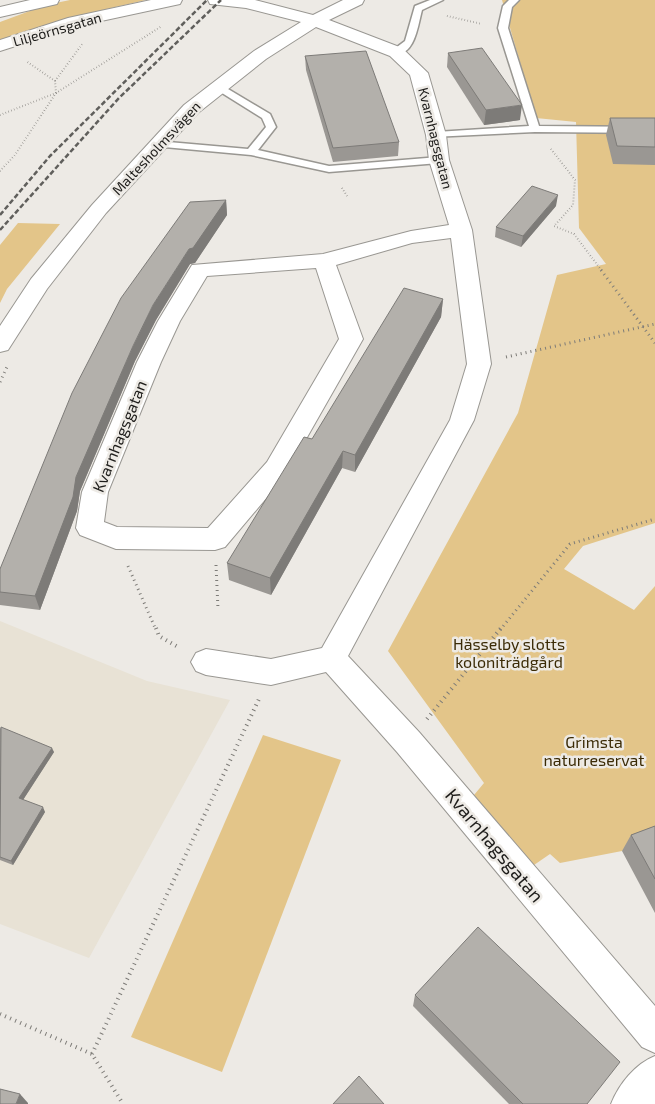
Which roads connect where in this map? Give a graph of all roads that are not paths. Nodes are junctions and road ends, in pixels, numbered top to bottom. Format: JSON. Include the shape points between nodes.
{"nodes":[{"id":1,"x":51,"y":0,"type":"edge"},
{"id":2,"x":174,"y":0,"type":"edge"},
{"id":3,"x":216,"y":0,"type":"edge"},
{"id":4,"x":356,"y":0,"type":"edge"},
{"id":5,"x":438,"y":0,"type":"edge"},
{"id":6,"x":514,"y":0,"type":"edge"},
{"id":7,"x":0,"y":12,"type":"edge"},
{"id":8,"x":315,"y":21,"type":"junction"},
{"id":9,"x":2,"y":45,"type":"edge"},
{"id":10,"x":396,"y":52,"type":"junction"},
{"id":11,"x":218,"y":86,"type":"junction"},
{"id":12,"x":535,"y":129,"type":"junction"},
{"id":13,"x":655,"y":130,"type":"edge"},
{"id":14,"x":157,"y":144,"type":"junction"},
{"id":15,"x":438,"y":148,"type":"junction"},
{"id":16,"x":251,"y":152,"type":"junction"},
{"id":17,"x":461,"y":230,"type":"junction"},
{"id":18,"x":324,"y":261,"type":"junction"},
{"id":19,"x":0,"y":344,"type":"edge"},
{"id":20,"x":332,"y":658,"type":"junction"},
{"id":21,"x":206,"y":662,"type":"road end"},
{"id":22,"x":655,"y":1034,"type":"edge"},
{"id":23,"x":655,"y":1075,"type":"edge"},
{"id":24,"x":630,"y":1104,"type":"edge"}],
"edges":[{"from":1,"to":7,"type":"street"},
{"from":2,"to":9,"type":"street","name":"Liljeörnsgatan","via":[[74,22]]},
{"from":3,"to":8,"type":"street","via":[[248,3]]},
{"from":4,"to":8,"type":"street","name":"Maltesholmsvägen"},
{"from":5,"to":10,"type":"lane","via":[[418,8],[409,42]]},
{"from":6,"to":12,"type":"lane","via":[[508,6],[503,28]]},
{"from":8,"to":10,"type":"street","name":"Kvarnhagsgatan"},
{"from":8,"to":11,"type":"street","name":"Maltesholmsvägen"},
{"from":10,"to":15,"type":"street","name":"Kvarnhagsgatan","via":[[419,73]]},
{"from":11,"to":14,"type":"street","name":"Maltesholmsvägen"},
{"from":11,"to":16,"type":"lane","via":[[266,116],[271,127]]},
{"from":12,"to":13,"type":"lane"},
{"from":12,"to":15,"type":"lane"},
{"from":14,"to":16,"type":"lane"},
{"from":14,"to":19,"type":"street","name":"Maltesholmsvägen","via":[[39,284]]},
{"from":15,"to":16,"type":"lane","via":[[329,169]]},
{"from":15,"to":17,"type":"street","name":"Kvarnhagsgatan"},
{"from":17,"to":18,"type":"street","name":"Kvarnhagsgatan","via":[[411,237]]},
{"from":17,"to":20,"type":"street","name":"Kvarnhagsgatan","via":[[479,364],[462,420]]},
{"from":18,"to":18,"type":"street","name":"Kvarnhagsgatan","via":[[351,340],[276,469],[215,539],[116,538],[90,528],[95,492],[153,354],[200,270]]},
{"from":20,"to":21,"type":"street","via":[[271,672]]},
{"from":20,"to":22,"type":"street","name":"Kvarnhagsgatan","via":[[408,742]]},
{"from":23,"to":24,"type":"street"}]}
